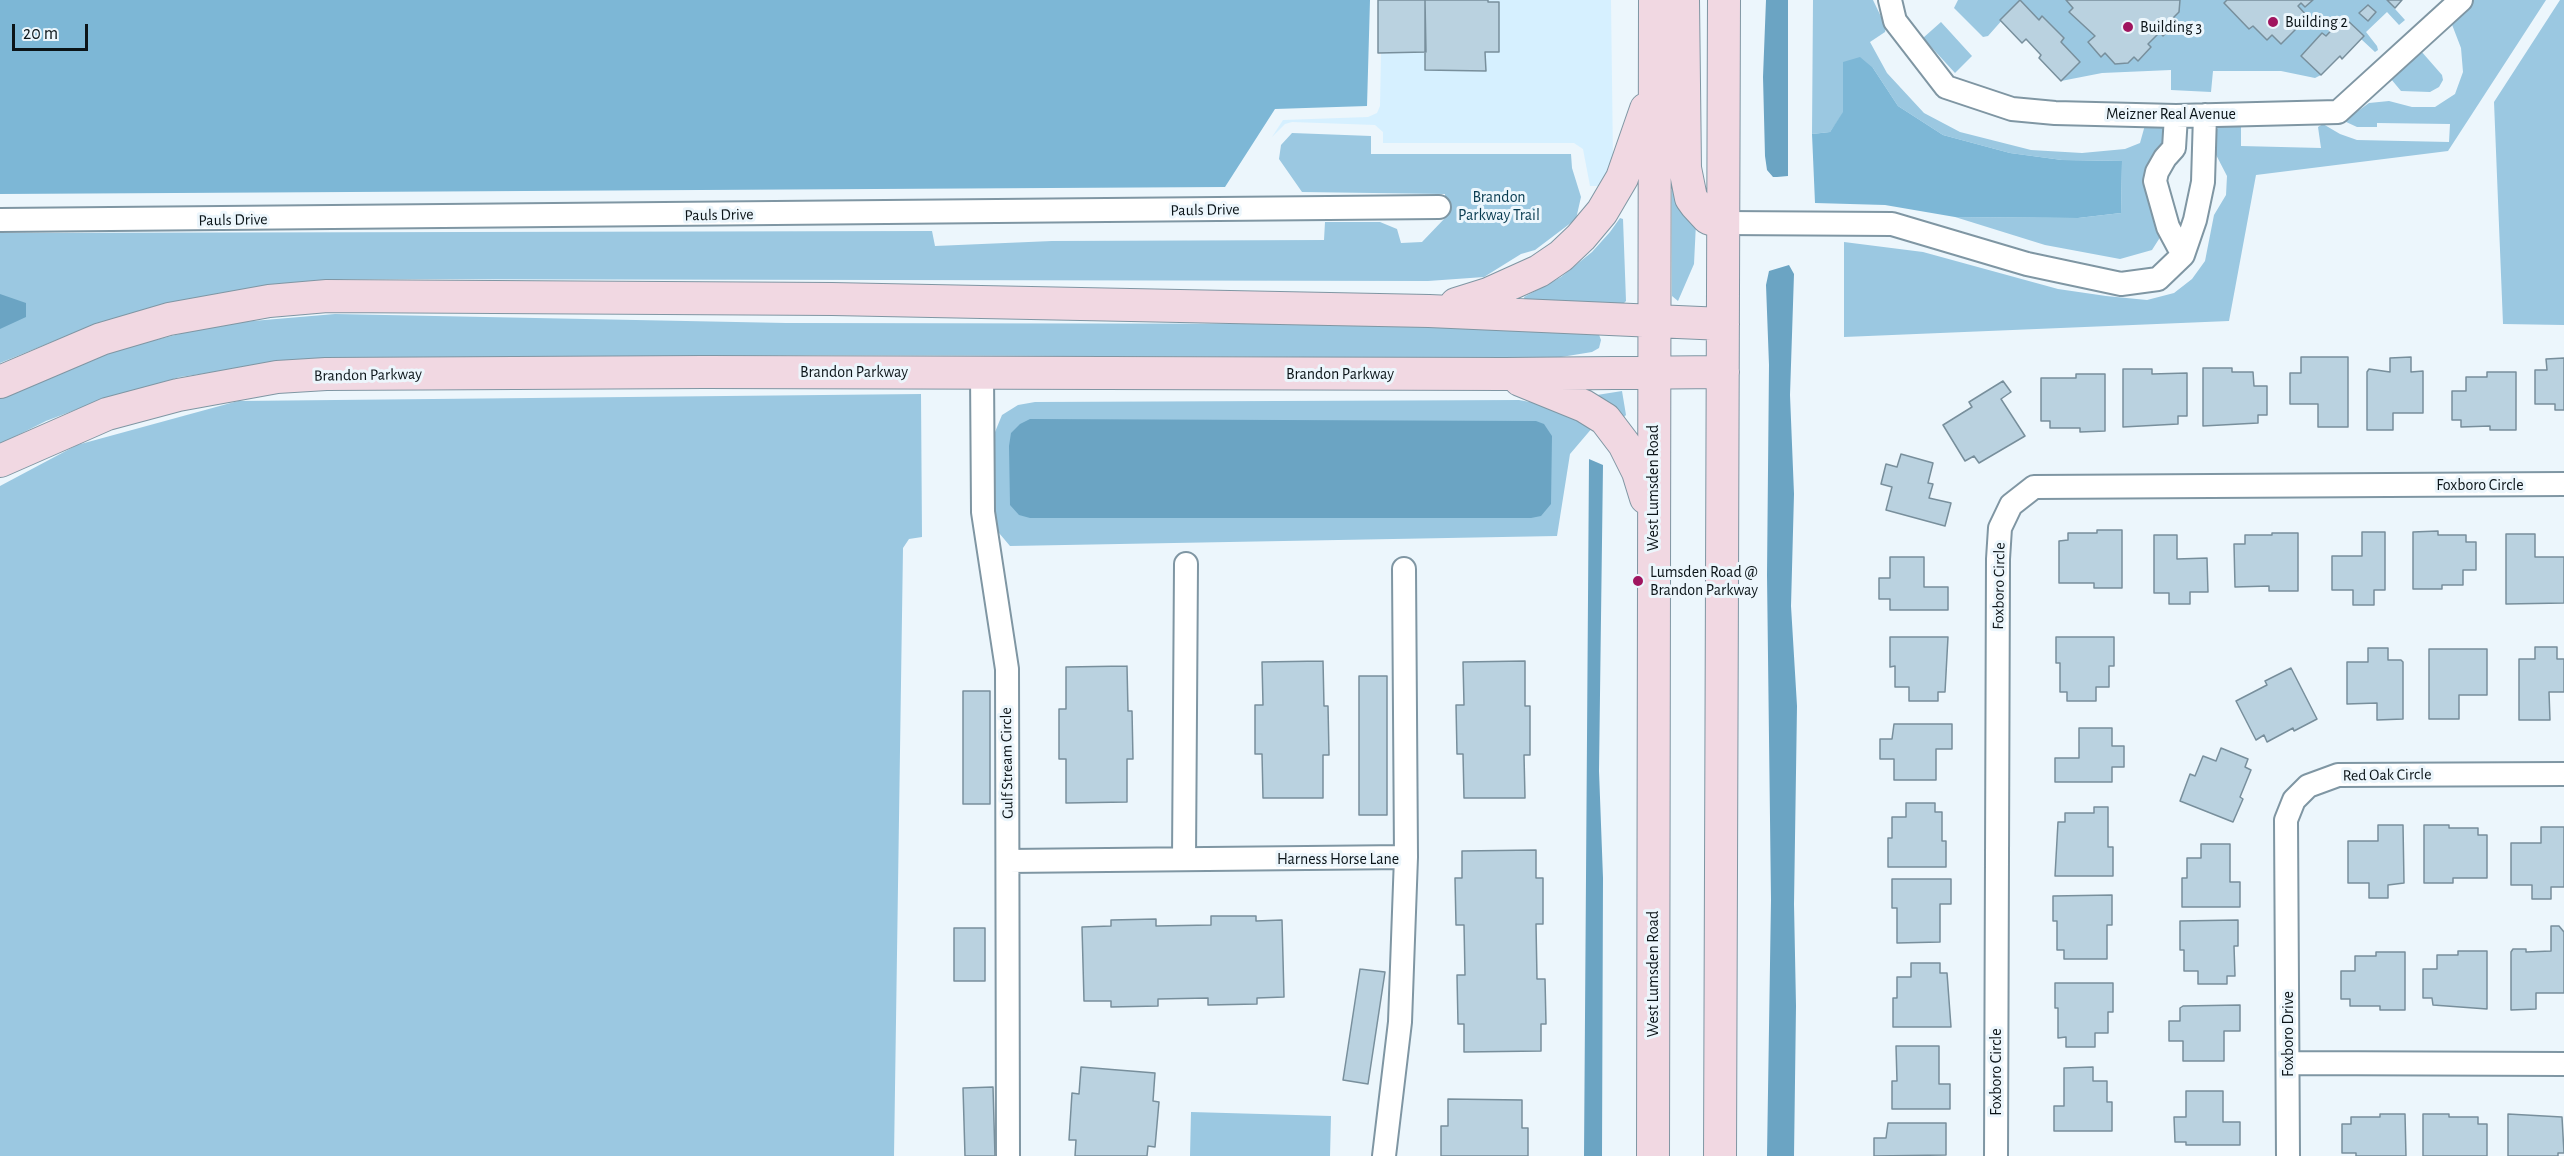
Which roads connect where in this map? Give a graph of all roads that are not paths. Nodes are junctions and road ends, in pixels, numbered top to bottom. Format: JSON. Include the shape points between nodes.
{"nodes":[{"id":1,"x":1655,"y":0,"type":"edge"},
{"id":2,"x":1683,"y":0,"type":"edge"},
{"id":3,"x":1724,"y":0,"type":"edge"},
{"id":4,"x":1890,"y":0,"type":"edge"},
{"id":5,"x":2461,"y":0,"type":"edge"},
{"id":6,"x":1655,"y":83,"type":"junction"},
{"id":7,"x":2205,"y":115,"type":"junction"},
{"id":8,"x":2176,"y":116,"type":"junction"},
{"id":9,"x":2174,"y":148,"type":"junction"},
{"id":10,"x":2204,"y":156,"type":"junction"},
{"id":11,"x":1438,"y":207,"type":"dead end"},
{"id":12,"x":0,"y":220,"type":"edge"},
{"id":13,"x":1724,"y":224,"type":"junction"},
{"id":14,"x":2183,"y":255,"type":"junction"},
{"id":15,"x":1429,"y":311,"type":"junction"},
{"id":16,"x":1655,"y":320,"type":"junction"},
{"id":17,"x":1723,"y":324,"type":"junction"},
{"id":18,"x":1654,"y":372,"type":"junction"},
{"id":19,"x":1723,"y":372,"type":"junction"},
{"id":20,"x":982,"y":373,"type":"junction"},
{"id":21,"x":1505,"y":374,"type":"junction"},
{"id":22,"x":0,"y":382,"type":"edge"},
{"id":23,"x":0,"y":461,"type":"edge"},
{"id":24,"x":2564,"y":484,"type":"edge"},
{"id":25,"x":1653,"y":523,"type":"junction"},
{"id":26,"x":1186,"y":564,"type":"dead end"},
{"id":27,"x":1404,"y":569,"type":"dead end"},
{"id":28,"x":2564,"y":774,"type":"edge"},
{"id":29,"x":1406,"y":857,"type":"junction"},
{"id":30,"x":1184,"y":859,"type":"junction"},
{"id":31,"x":1008,"y":861,"type":"junction"},
{"id":32,"x":2288,"y":911,"type":"joint"},
{"id":33,"x":2288,"y":1063,"type":"junction"},
{"id":34,"x":2564,"y":1064,"type":"edge"},
{"id":35,"x":1008,"y":1156,"type":"edge"},
{"id":36,"x":1384,"y":1156,"type":"edge"},
{"id":37,"x":1653,"y":1156,"type":"edge"},
{"id":38,"x":1720,"y":1156,"type":"edge"},
{"id":39,"x":1996,"y":1156,"type":"edge"},
{"id":40,"x":2288,"y":1156,"type":"edge"}],
"edges":[{"from":1,"to":6,"type":"main road","name":"West Lumsden Road"},
{"from":2,"to":13,"type":"main road","via":[[1685,168],[1691,198],[1708,218]]},
{"from":3,"to":13,"type":"main road"},
{"from":4,"to":8,"type":"street","name":"Meizner Real Avenue","via":[[1895,21],[1946,87],[2012,109]]},
{"from":5,"to":7,"type":"street","name":"Meizner Real Avenue","via":[[2338,112]]},
{"from":6,"to":15,"type":"main road","via":[[1622,178],[1581,237],[1561,256],[1520,282]]},
{"from":6,"to":16,"type":"main road","name":"West Lumsden Road"},
{"from":7,"to":8,"type":"street","name":"Meizner Real Avenue"},
{"from":7,"to":10,"type":"street"},
{"from":8,"to":9,"type":"street"},
{"from":9,"to":10,"type":"street"},
{"from":9,"to":14,"type":"street","via":[[2155,181],[2168,227]]},
{"from":10,"to":14,"type":"street","via":[[2195,220]]},
{"from":11,"to":12,"type":"street","name":"Pauls Drive"},
{"from":13,"to":14,"type":"street","via":[[1892,224],[2027,264],[2121,284],[2158,279]]},
{"from":13,"to":17,"type":"main road"},
{"from":15,"to":16,"type":"main road"},
{"from":15,"to":22,"type":"main road","via":[[832,299],[327,296],[269,301],[169,319],[101,339]]},
{"from":16,"to":17,"type":"main road"},
{"from":16,"to":18,"type":"main road","name":"West Lumsden Road"},
{"from":17,"to":19,"type":"main road"},
{"from":18,"to":19,"type":"main road","name":"Brandon Parkway"},
{"from":18,"to":21,"type":"main road","name":"Brandon Parkway"},
{"from":18,"to":25,"type":"main road","name":"West Lumsden Road"},
{"from":19,"to":38,"type":"main road"},
{"from":20,"to":21,"type":"main road","name":"Brandon Parkway"},
{"from":20,"to":23,"type":"main road","name":"Brandon Parkway","via":[[277,377],[178,394],[107,414]]},
{"from":20,"to":31,"type":"street","name":"Gulf Stream Circle","via":[[983,512],[1007,669]]},
{"from":21,"to":25,"type":"main road","via":[[1584,406],[1605,419],[1638,472]]},
{"from":24,"to":39,"type":"street","name":"Foxboro Circle","via":[[2034,487],[2011,505],[2000,528],[1998,559]]},
{"from":25,"to":37,"type":"main road","name":"West Lumsden Road"},
{"from":26,"to":30,"type":"street"},
{"from":27,"to":29,"type":"street"},
{"from":28,"to":32,"type":"street","name":"Red Oak Circle","via":[[2338,775],[2308,786],[2294,800],[2286,820]]},
{"from":29,"to":30,"type":"street","name":"Harness Horse Lane"},
{"from":29,"to":36,"type":"street","name":"Harness Horse Lane","via":[[1400,1022]]},
{"from":30,"to":31,"type":"street","name":"Harness Horse Lane"},
{"from":31,"to":35,"type":"street","name":"Gulf Stream Circle"},
{"from":32,"to":33,"type":"street","name":"Foxboro Drive"},
{"from":33,"to":34,"type":"street"},
{"from":33,"to":40,"type":"street","name":"Foxboro Drive"}]}
